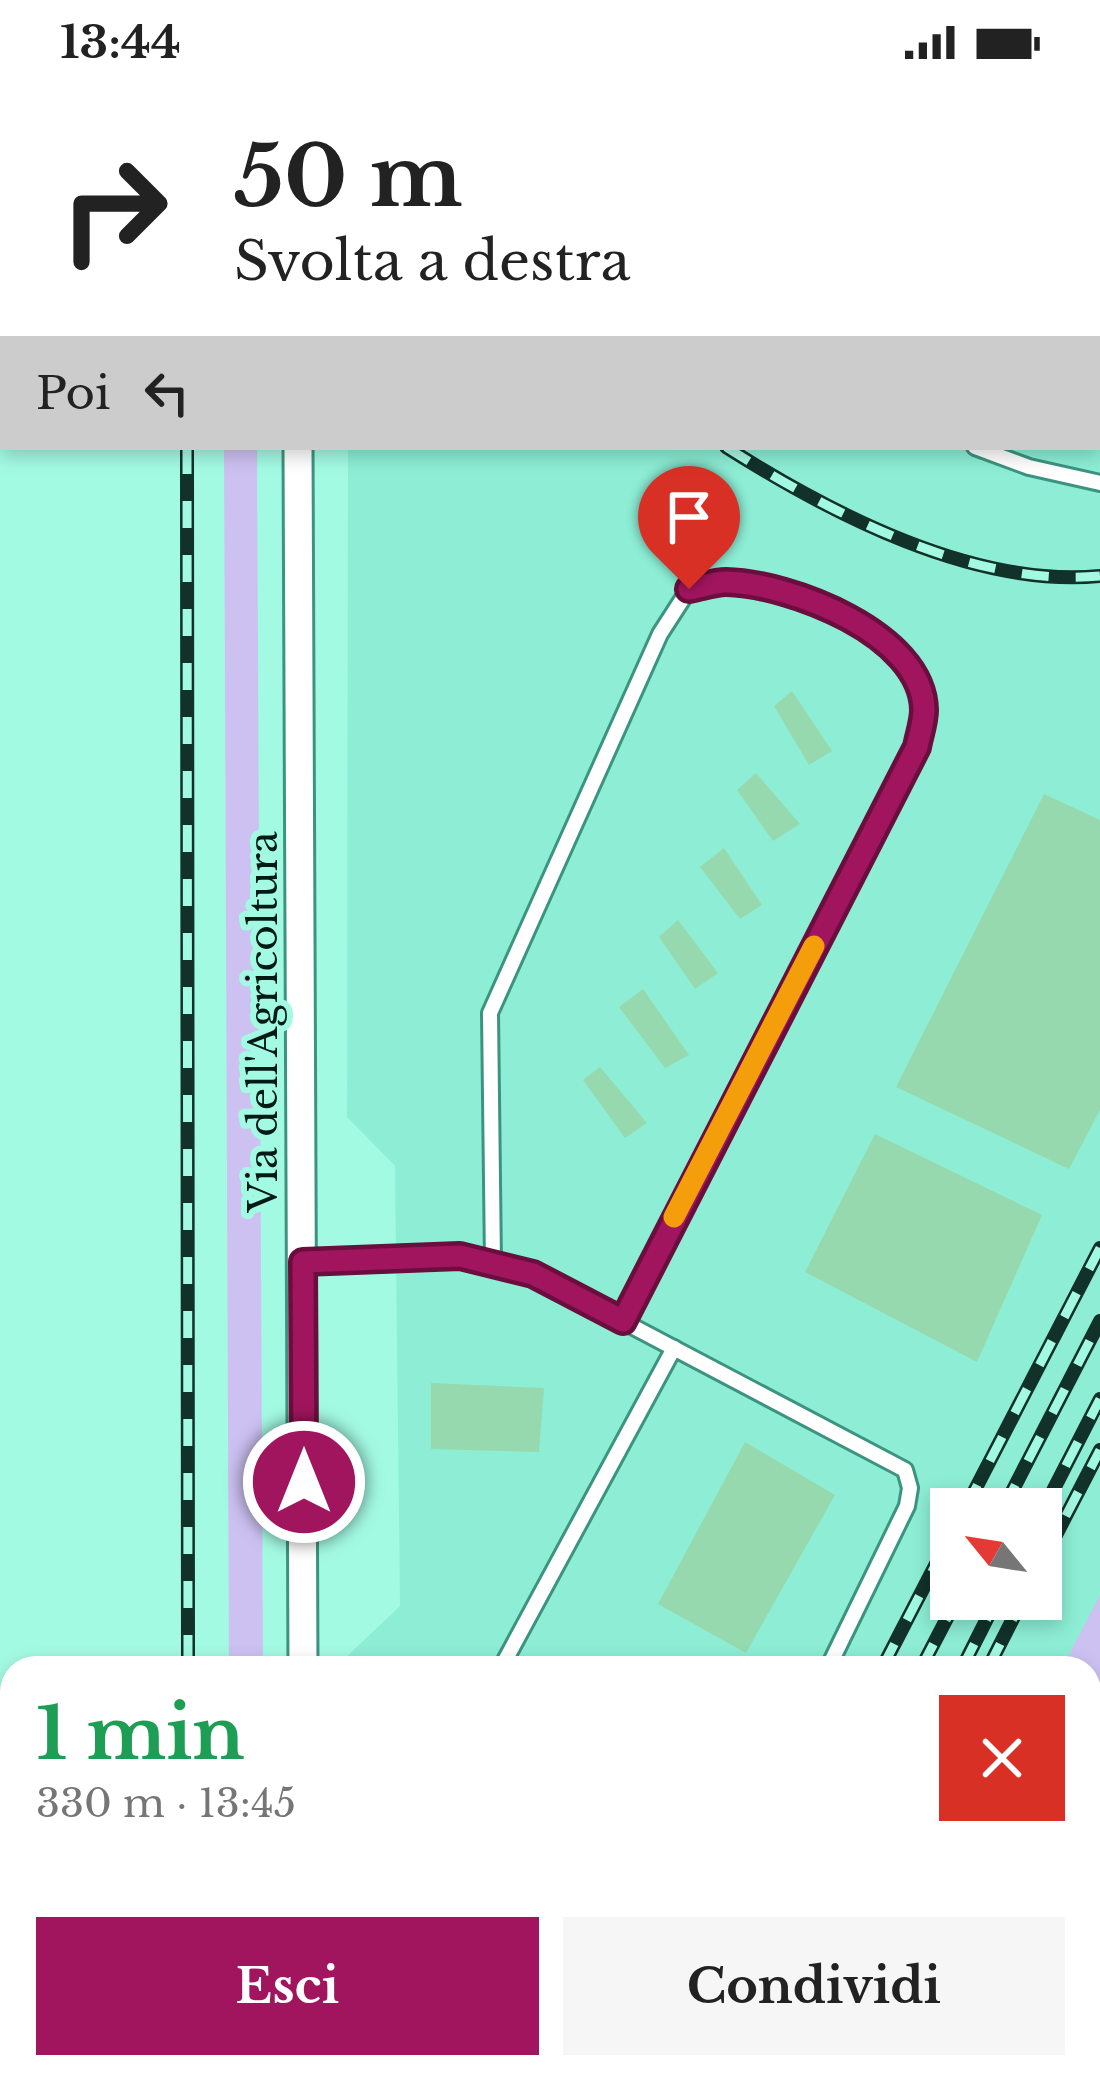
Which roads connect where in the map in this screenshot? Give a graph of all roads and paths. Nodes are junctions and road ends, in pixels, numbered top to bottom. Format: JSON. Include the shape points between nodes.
{"nodes":[{"id":1,"x":298,"y":450,"type":"edge"},
{"id":2,"x":983,"y":450,"type":"edge"},
{"id":3,"x":1100,"y":483,"type":"edge"},
{"id":4,"x":303,"y":1262,"type":"junction"},
{"id":5,"x":493,"y":1264,"type":"junction"},
{"id":6,"x":623,"y":1321,"type":"junction"},
{"id":7,"x":674,"y":1348,"type":"junction"},
{"id":8,"x":302,"y":1656,"type":"edge"},
{"id":9,"x":507,"y":1656,"type":"edge"},
{"id":10,"x":834,"y":1656,"type":"edge"}],
"edges":[{"from":1,"to":4,"type":"street","name":"Via dell'Agricoltura"},
{"from":2,"to":3,"type":"lane"},
{"from":4,"to":5,"type":"lane","via":[[460,1256]]},
{"from":4,"to":8,"type":"street","name":"Via dell'Agricoltura"},
{"from":5,"to":6,"type":"lane","via":[[533,1274]]},
{"from":5,"to":6,"type":"lane","via":[[490,1013],[660,634],[689,589],[724,582],[797,593],[859,622],[911,668],[925,708],[917,747]]},
{"from":6,"to":7,"type":"lane"},
{"from":7,"to":9,"type":"lane"},
{"from":7,"to":10,"type":"lane","via":[[905,1471],[907,1506]]}]}
